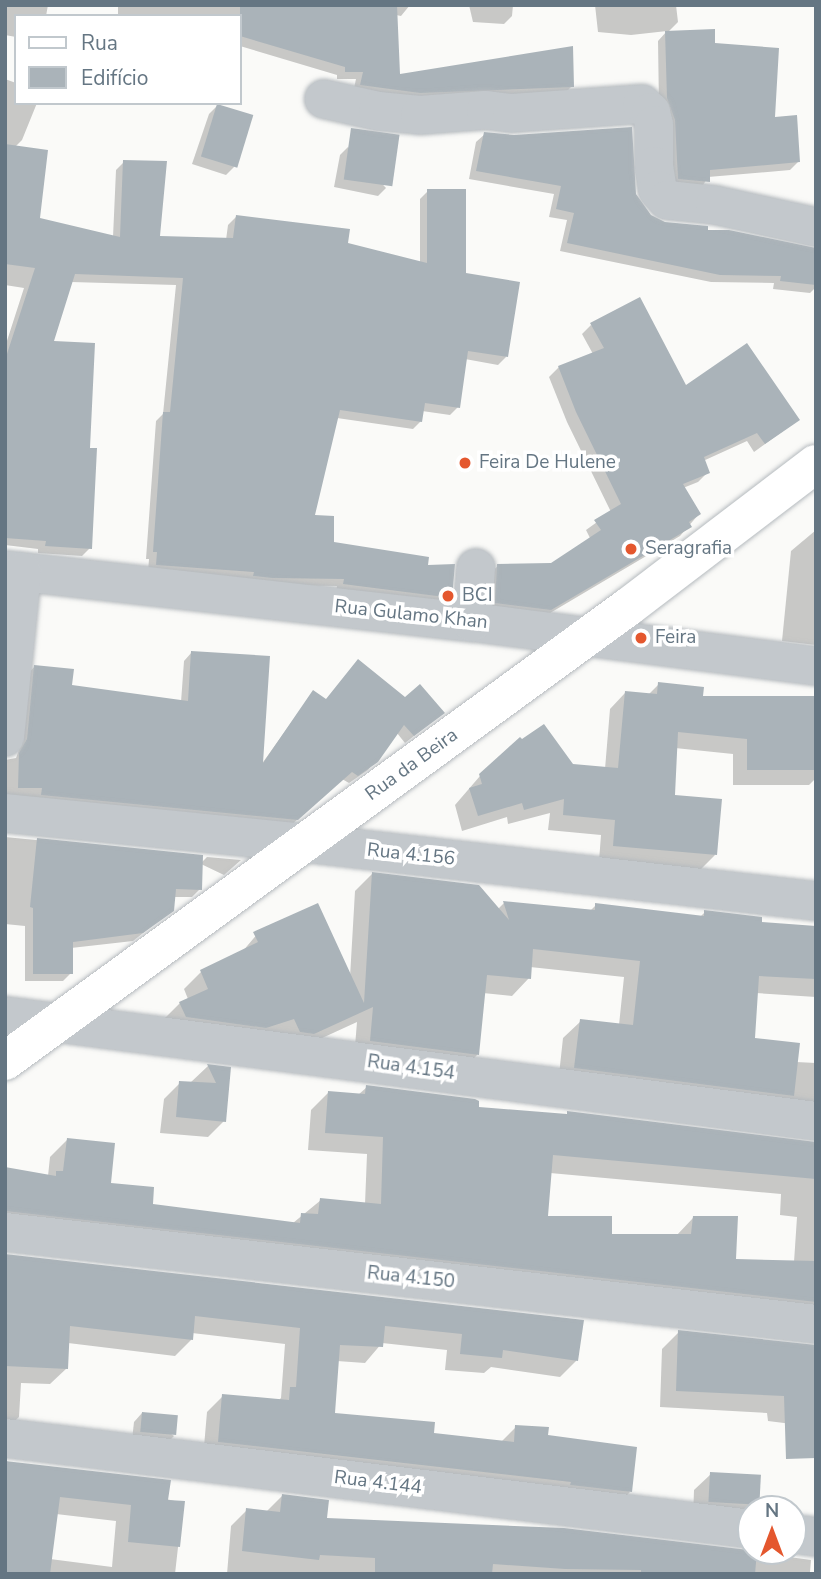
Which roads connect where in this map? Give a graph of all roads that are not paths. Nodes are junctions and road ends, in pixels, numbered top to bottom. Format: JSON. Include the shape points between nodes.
{"nodes":[{"id":1,"x":324,"y":99,"type":"dead end"},
{"id":2,"x":816,"y":227,"type":"edge"},
{"id":3,"x":816,"y":464,"type":"edge"},
{"id":4,"x":477,"y":568,"type":"dead end"},
{"id":5,"x":14,"y":571,"type":"edge"},
{"id":6,"x":472,"y":622,"type":"junction"},
{"id":7,"x":587,"y":637,"type":"junction"},
{"id":8,"x":816,"y":666,"type":"edge"},
{"id":9,"x":5,"y":737,"type":"edge"},
{"id":10,"x":5,"y":813,"type":"edge"},
{"id":11,"x":306,"y":843,"type":"junction"},
{"id":12,"x":816,"y":901,"type":"edge"},
{"id":13,"x":5,"y":1016,"type":"edge"},
{"id":14,"x":58,"y":1021,"type":"junction"},
{"id":15,"x":5,"y":1060,"type":"edge"},
{"id":16,"x":816,"y":1121,"type":"edge"},
{"id":17,"x":5,"y":1232,"type":"edge"},
{"id":18,"x":816,"y":1324,"type":"edge"},
{"id":19,"x":5,"y":1438,"type":"edge"},
{"id":20,"x":737,"y":1527,"type":"edge"}],
"edges":[{"from":1,"to":2,"type":"street","via":[[419,115],[642,104],[651,112],[658,190],[667,200],[715,205]]},
{"from":3,"to":7,"type":"main road","name":"Rua da Beira"},
{"from":4,"to":6,"type":"street"},
{"from":5,"to":6,"type":"street","name":"Rua Gulamo Khan"},
{"from":5,"to":9,"type":"street"},
{"from":6,"to":7,"type":"street","name":"Rua Gulamo Khan"},
{"from":7,"to":8,"type":"street","name":"Rua Gulamo Khan"},
{"from":7,"to":11,"type":"main road","name":"Rua da Beira"},
{"from":10,"to":11,"type":"street","name":"Rua 4.156"},
{"from":11,"to":12,"type":"street","name":"Rua 4.156"},
{"from":11,"to":14,"type":"main road","name":"Rua da Beira"},
{"from":13,"to":14,"type":"street","name":"Rua 4.154"},
{"from":14,"to":15,"type":"main road","name":"Rua da Beira"},
{"from":14,"to":16,"type":"street","name":"Rua 4.154"},
{"from":17,"to":18,"type":"street","name":"Rua 4.150"},
{"from":19,"to":20,"type":"street","name":"Rua 4.144"}]}
